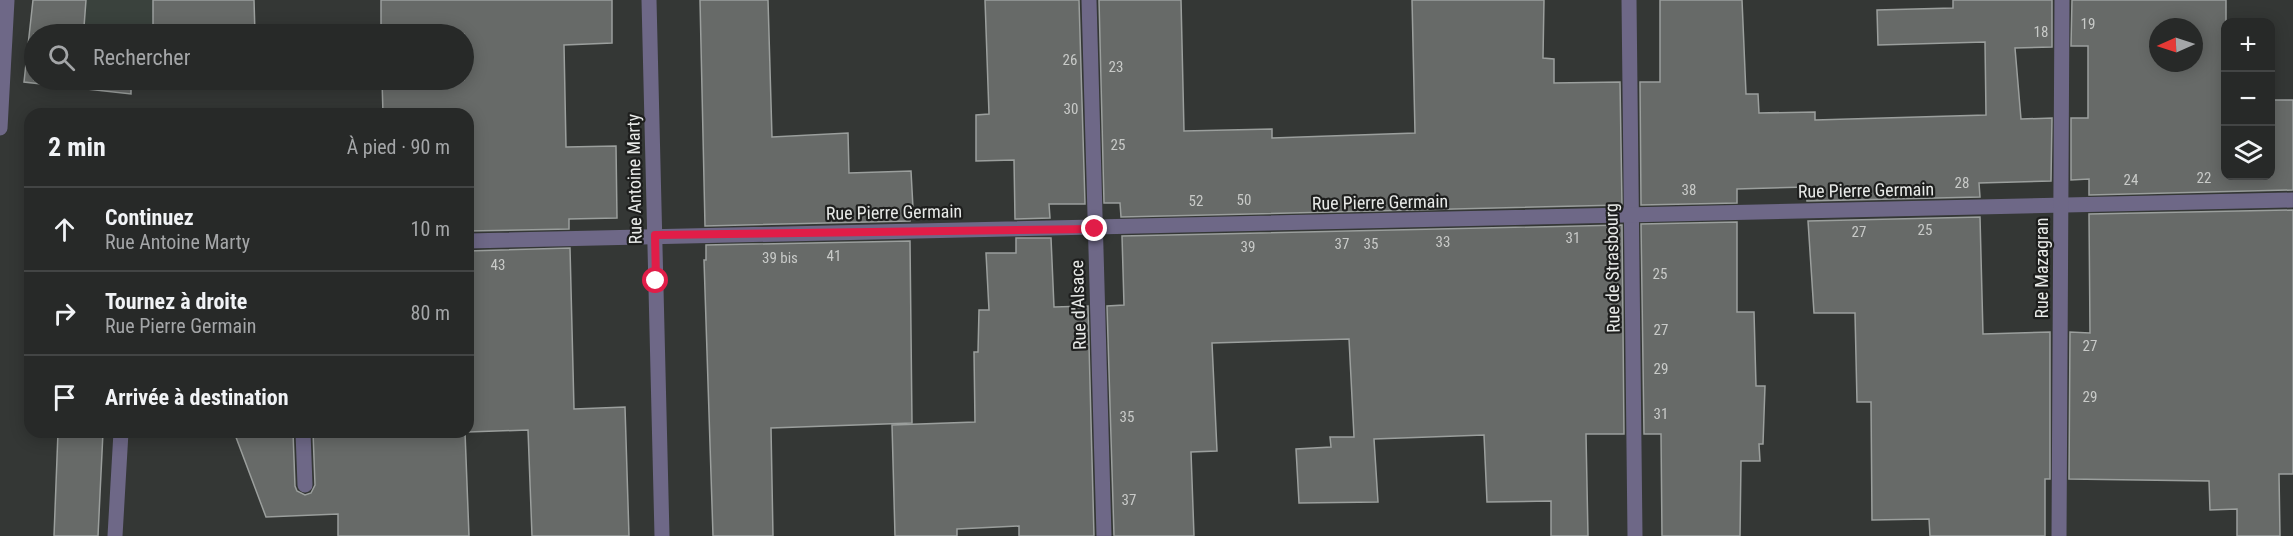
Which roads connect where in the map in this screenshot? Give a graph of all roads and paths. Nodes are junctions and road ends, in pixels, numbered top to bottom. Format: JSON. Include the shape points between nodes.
{"nodes":[{"id":1,"x":7,"y":0,"type":"edge"},
{"id":2,"x":649,"y":0,"type":"edge"},
{"id":3,"x":1089,"y":0,"type":"edge"},
{"id":4,"x":1629,"y":0,"type":"edge"},
{"id":5,"x":2062,"y":0,"type":"edge"},
{"id":6,"x":0,"y":128,"type":"edge"},
{"id":7,"x":2293,"y":200,"type":"edge"},
{"id":8,"x":2061,"y":204,"type":"junction"},
{"id":9,"x":1631,"y":215,"type":"junction"},
{"id":10,"x":1095,"y":229,"type":"junction"},
{"id":11,"x":655,"y":235,"type":"junction"},
{"id":12,"x":474,"y":241,"type":"edge"},
{"id":13,"x":121,"y":438,"type":"edge"},
{"id":14,"x":303,"y":438,"type":"edge"},
{"id":15,"x":304,"y":485,"type":"dead end"},
{"id":16,"x":115,"y":536,"type":"edge"},
{"id":17,"x":662,"y":536,"type":"edge"},
{"id":18,"x":1104,"y":536,"type":"edge"},
{"id":19,"x":1635,"y":536,"type":"edge"},
{"id":20,"x":2060,"y":536,"type":"edge"}],
"edges":[{"from":1,"to":6,"type":"street"},
{"from":2,"to":11,"type":"street","name":"Rue Antoine Marty"},
{"from":3,"to":10,"type":"street","name":"Rue d'Alsace"},
{"from":4,"to":9,"type":"street","name":"Rue de Strasbourg"},
{"from":5,"to":8,"type":"street","name":"Rue Mazagran"},
{"from":7,"to":8,"type":"street","name":"Rue Pierre Germain"},
{"from":8,"to":9,"type":"street","name":"Rue Pierre Germain"},
{"from":8,"to":20,"type":"street","name":"Rue Mazagran"},
{"from":9,"to":10,"type":"street","name":"Rue Pierre Germain"},
{"from":9,"to":19,"type":"street","name":"Rue de Strasbourg"},
{"from":10,"to":11,"type":"street","name":"Rue Pierre Germain"},
{"from":10,"to":18,"type":"street","name":"Rue d'Alsace"},
{"from":11,"to":12,"type":"street","name":"Rue Pierre Germain"},
{"from":11,"to":17,"type":"street","name":"Rue Antoine Marty"},
{"from":13,"to":16,"type":"street"},
{"from":14,"to":15,"type":"street"}]}
